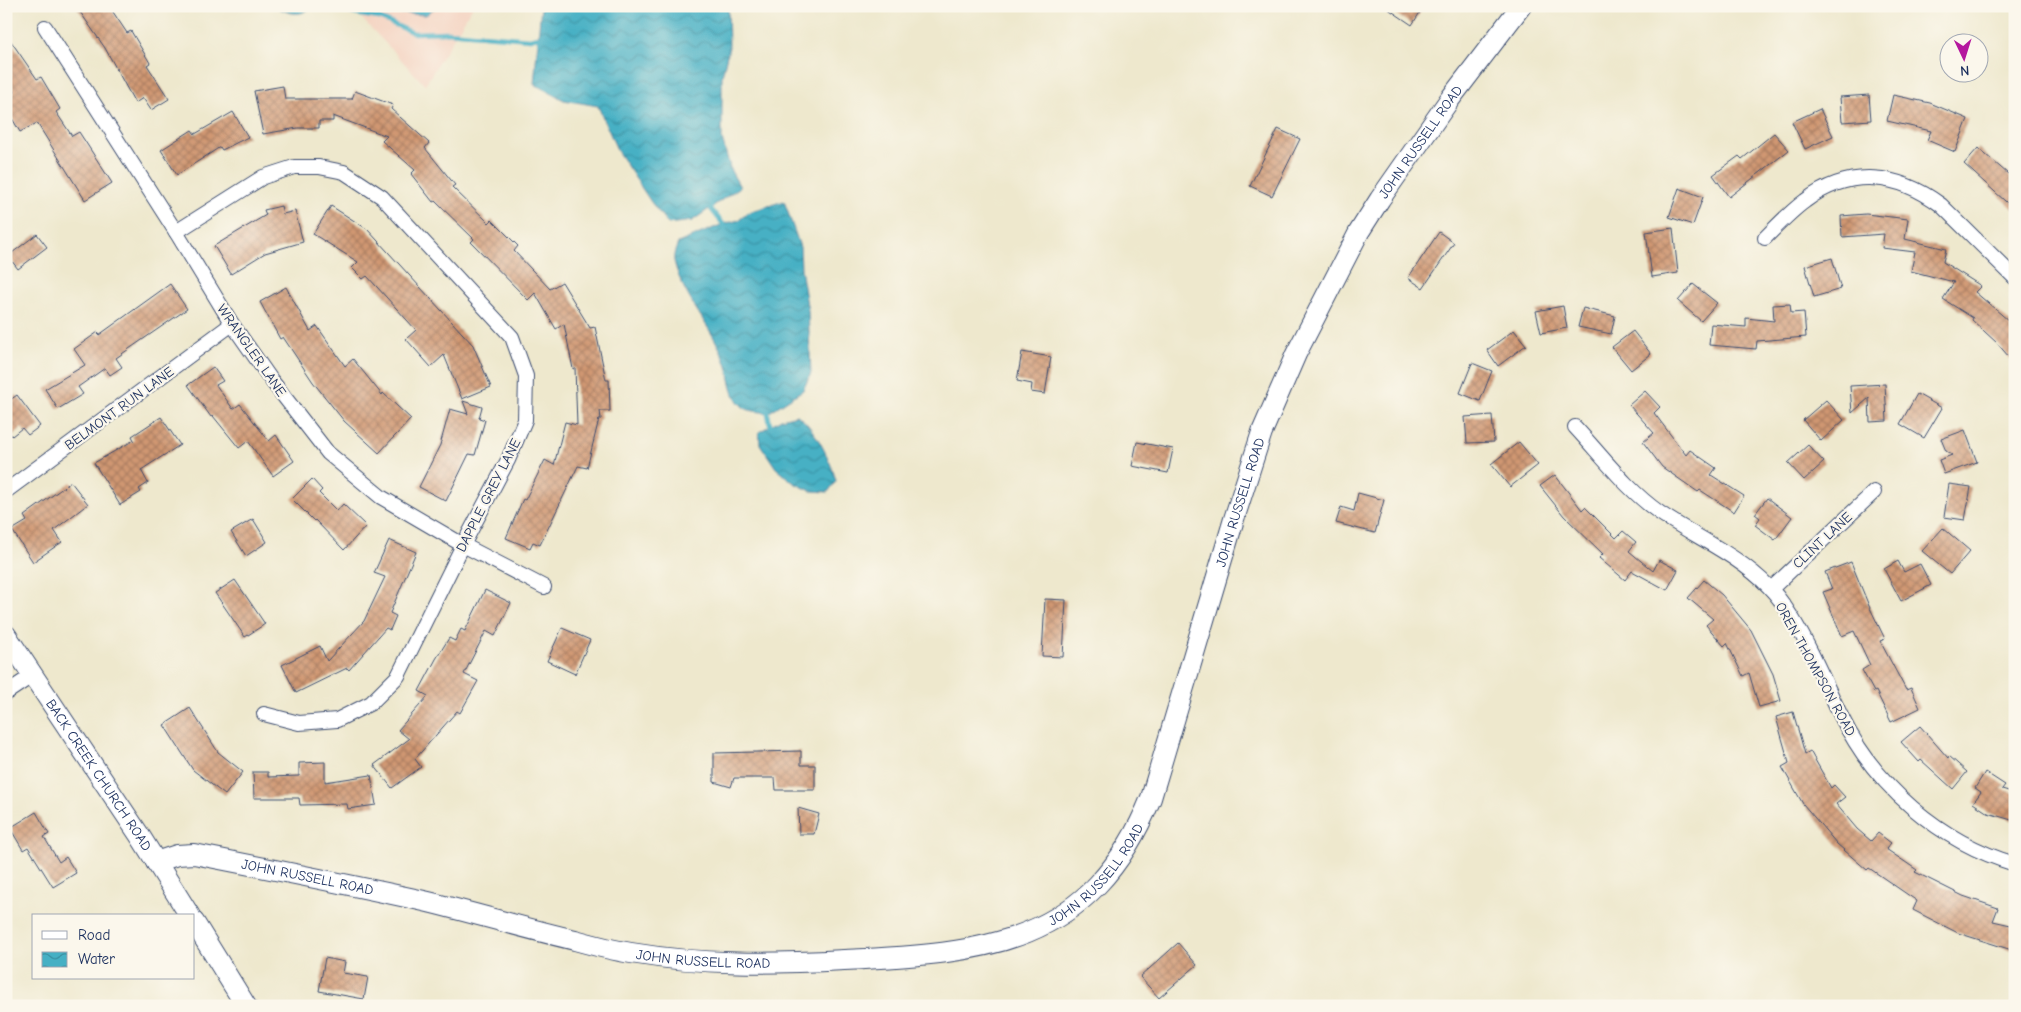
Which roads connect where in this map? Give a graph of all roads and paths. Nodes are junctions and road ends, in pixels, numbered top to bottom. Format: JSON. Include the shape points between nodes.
{"nodes":[{"id":1,"x":1521,"y":6,"type":"edge"},
{"id":2,"x":45,"y":27,"type":"dead end"},
{"id":3,"x":176,"y":232,"type":"junction"},
{"id":4,"x":1765,"y":238,"type":"dead end"},
{"id":5,"x":2015,"y":278,"type":"edge"},
{"id":6,"x":232,"y":324,"type":"junction"},
{"id":7,"x":1575,"y":427,"type":"dead end"},
{"id":8,"x":6,"y":491,"type":"edge"},
{"id":9,"x":1874,"y":492,"type":"dead end"},
{"id":10,"x":463,"y":545,"type":"junction"},
{"id":11,"x":544,"y":588,"type":"dead end"},
{"id":12,"x":1771,"y":589,"type":"junction"},
{"id":13,"x":6,"y":635,"type":"edge"},
{"id":14,"x":33,"y":675,"type":"junction"},
{"id":15,"x":6,"y":693,"type":"edge"},
{"id":16,"x":264,"y":714,"type":"dead end"},
{"id":17,"x":156,"y":862,"type":"junction"},
{"id":18,"x":2015,"y":864,"type":"edge"},
{"id":19,"x":189,"y":914,"type":"edge"},
{"id":20,"x":195,"y":924,"type":"edge"},
{"id":21,"x":246,"y":1006,"type":"edge"}],
"edges":[{"from":1,"to":17,"type":"street","name":"JOHN RUSSELL ROAD","via":[[1380,199],[1358,232],[1317,311],[1262,432],[1143,817],[1110,872],[1073,907],[1046,924],[1002,942],[916,956],[801,962],[675,960],[627,953],[426,902],[194,854],[177,855]]},
{"from":2,"to":3,"type":"street","name":"WRANGLER LANE"},
{"from":3,"to":6,"type":"street","name":"WRANGLER LANE"},
{"from":3,"to":10,"type":"street","name":"DAPPLE GREY LANE","via":[[263,177],[294,167],[344,172],[382,197],[512,336],[526,376],[525,420],[508,460]]},
{"from":4,"to":5,"type":"street","via":[[1804,201],[1825,188],[1864,178],[1889,179],[1908,184],[1942,205]]},
{"from":6,"to":8,"type":"street","name":"BELMONT RUN LANE"},
{"from":6,"to":10,"type":"street","name":"WRANGLER LANE","via":[[328,453],[381,497]]},
{"from":7,"to":12,"type":"street","name":"OREN THOMPSON ROAD","via":[[1647,503],[1741,562]]},
{"from":9,"to":12,"type":"street","name":"CLINT LANE"},
{"from":10,"to":11,"type":"street","name":"WRANGLER LANE"},
{"from":10,"to":16,"type":"street","name":"DAPPLE GREY LANE","via":[[398,676],[371,704],[337,720],[299,723]]},
{"from":12,"to":18,"type":"street","name":"OREN THOMPSON ROAD","via":[[1789,612],[1852,736],[1890,786],[1953,838]]},
{"from":13,"to":14,"type":"street","name":"BACK CREEK CHURCH ROAD"},
{"from":14,"to":15,"type":"street"},
{"from":14,"to":17,"type":"street","name":"BACK CREEK CHURCH ROAD"},
{"from":17,"to":19,"type":"street","name":"BACK CREEK CHURCH ROAD"},
{"from":20,"to":21,"type":"street"}]}
